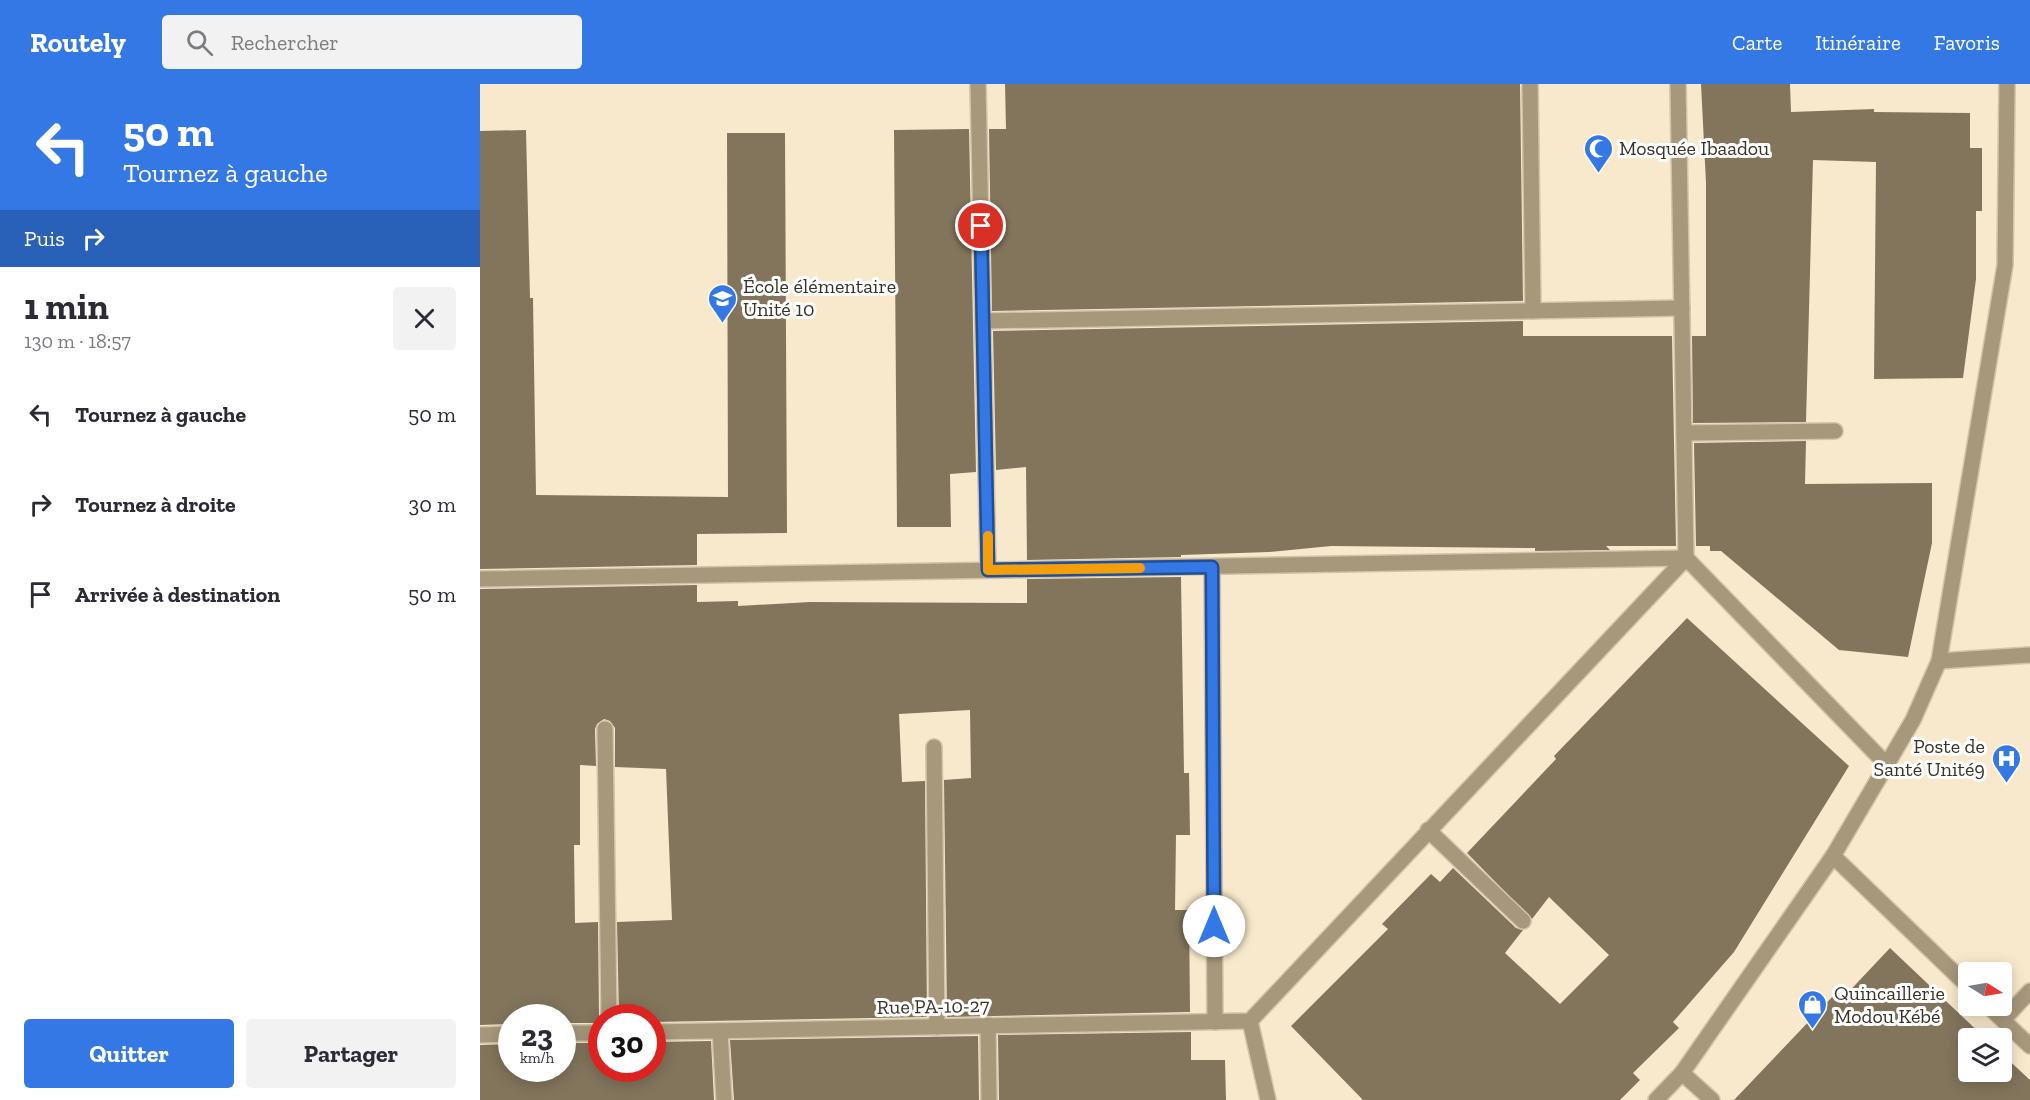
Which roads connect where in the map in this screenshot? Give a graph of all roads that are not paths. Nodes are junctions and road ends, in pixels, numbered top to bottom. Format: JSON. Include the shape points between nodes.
{"nodes":[{"id":1,"x":978,"y":84,"type":"edge"},
{"id":2,"x":1530,"y":84,"type":"edge"},
{"id":3,"x":1678,"y":84,"type":"edge"},
{"id":4,"x":2007,"y":84,"type":"edge"},
{"id":5,"x":1682,"y":308,"type":"junction"},
{"id":6,"x":1533,"y":311,"type":"junction"},
{"id":7,"x":983,"y":321,"type":"junction"},
{"id":8,"x":1835,"y":431,"type":"dead end"},
{"id":9,"x":1684,"y":433,"type":"junction"},
{"id":10,"x":1686,"y":558,"type":"junction"},
{"id":11,"x":1212,"y":567,"type":"junction"},
{"id":12,"x":988,"y":570,"type":"junction"},
{"id":13,"x":480,"y":579,"type":"edge"},
{"id":14,"x":2030,"y":655,"type":"edge"},
{"id":15,"x":1939,"y":661,"type":"junction"},
{"id":16,"x":605,"y":729,"type":"dead end"},
{"id":17,"x":934,"y":747,"type":"dead end"},
{"id":18,"x":1887,"y":765,"type":"junction"},
{"id":19,"x":1428,"y":830,"type":"junction"},
{"id":20,"x":1833,"y":856,"type":"junction"},
{"id":21,"x":1523,"y":921,"type":"dead end"},
{"id":22,"x":1958,"y":976,"type":"edge"},
{"id":23,"x":2030,"y":991,"type":"edge"},
{"id":24,"x":609,"y":1004,"type":"edge"},
{"id":25,"x":1999,"y":1016,"type":"edge"},
{"id":26,"x":2003,"y":1020,"type":"junction"},
{"id":27,"x":1250,"y":1021,"type":"junction"},
{"id":28,"x":1215,"y":1022,"type":"junction"},
{"id":29,"x":988,"y":1025,"type":"junction"},
{"id":30,"x":938,"y":1027,"type":"junction"},
{"id":31,"x":720,"y":1031,"type":"junction"},
{"id":32,"x":666,"y":1032,"type":"edge"},
{"id":33,"x":498,"y":1034,"type":"edge"},
{"id":34,"x":480,"y":1035,"type":"edge"},
{"id":35,"x":2030,"y":1046,"type":"edge"},
{"id":36,"x":1683,"y":1073,"type":"junction"},
{"id":37,"x":724,"y":1100,"type":"edge"},
{"id":38,"x":989,"y":1100,"type":"edge"},
{"id":39,"x":1268,"y":1100,"type":"edge"},
{"id":40,"x":1656,"y":1100,"type":"edge"},
{"id":41,"x":1712,"y":1100,"type":"edge"}],
"edges":[{"from":1,"to":7,"type":"street"},
{"from":2,"to":6,"type":"street"},
{"from":3,"to":5,"type":"street"},
{"from":4,"to":15,"type":"street","via":[[2005,265]]},
{"from":5,"to":6,"type":"street"},
{"from":5,"to":9,"type":"street"},
{"from":6,"to":7,"type":"street"},
{"from":7,"to":12,"type":"street"},
{"from":8,"to":9,"type":"street"},
{"from":9,"to":10,"type":"street"},
{"from":10,"to":11,"type":"street"},
{"from":10,"to":18,"type":"street"},
{"from":10,"to":19,"type":"street"},
{"from":11,"to":12,"type":"street"},
{"from":11,"to":28,"type":"street"},
{"from":12,"to":13,"type":"street"},
{"from":14,"to":15,"type":"street"},
{"from":15,"to":18,"type":"street"},
{"from":16,"to":24,"type":"street"},
{"from":17,"to":30,"type":"street"},
{"from":18,"to":20,"type":"street"},
{"from":19,"to":21,"type":"street"},
{"from":19,"to":27,"type":"street"},
{"from":20,"to":22,"type":"street"},
{"from":20,"to":36,"type":"street"},
{"from":23,"to":26,"type":"street"},
{"from":25,"to":26,"type":"street"},
{"from":26,"to":35,"type":"street"},
{"from":27,"to":28,"type":"street","name":"Rue PA-10-27"},
{"from":27,"to":39,"type":"street"},
{"from":28,"to":29,"type":"street","name":"Rue PA-10-27"},
{"from":29,"to":30,"type":"street","name":"Rue PA-10-27"},
{"from":29,"to":38,"type":"street"},
{"from":30,"to":31,"type":"street","name":"Rue PA-10-27"},
{"from":31,"to":32,"type":"street","name":"Rue PA-10-27"},
{"from":31,"to":37,"type":"street"},
{"from":33,"to":34,"type":"street"},
{"from":36,"to":40,"type":"street"},
{"from":36,"to":41,"type":"street"}]}
